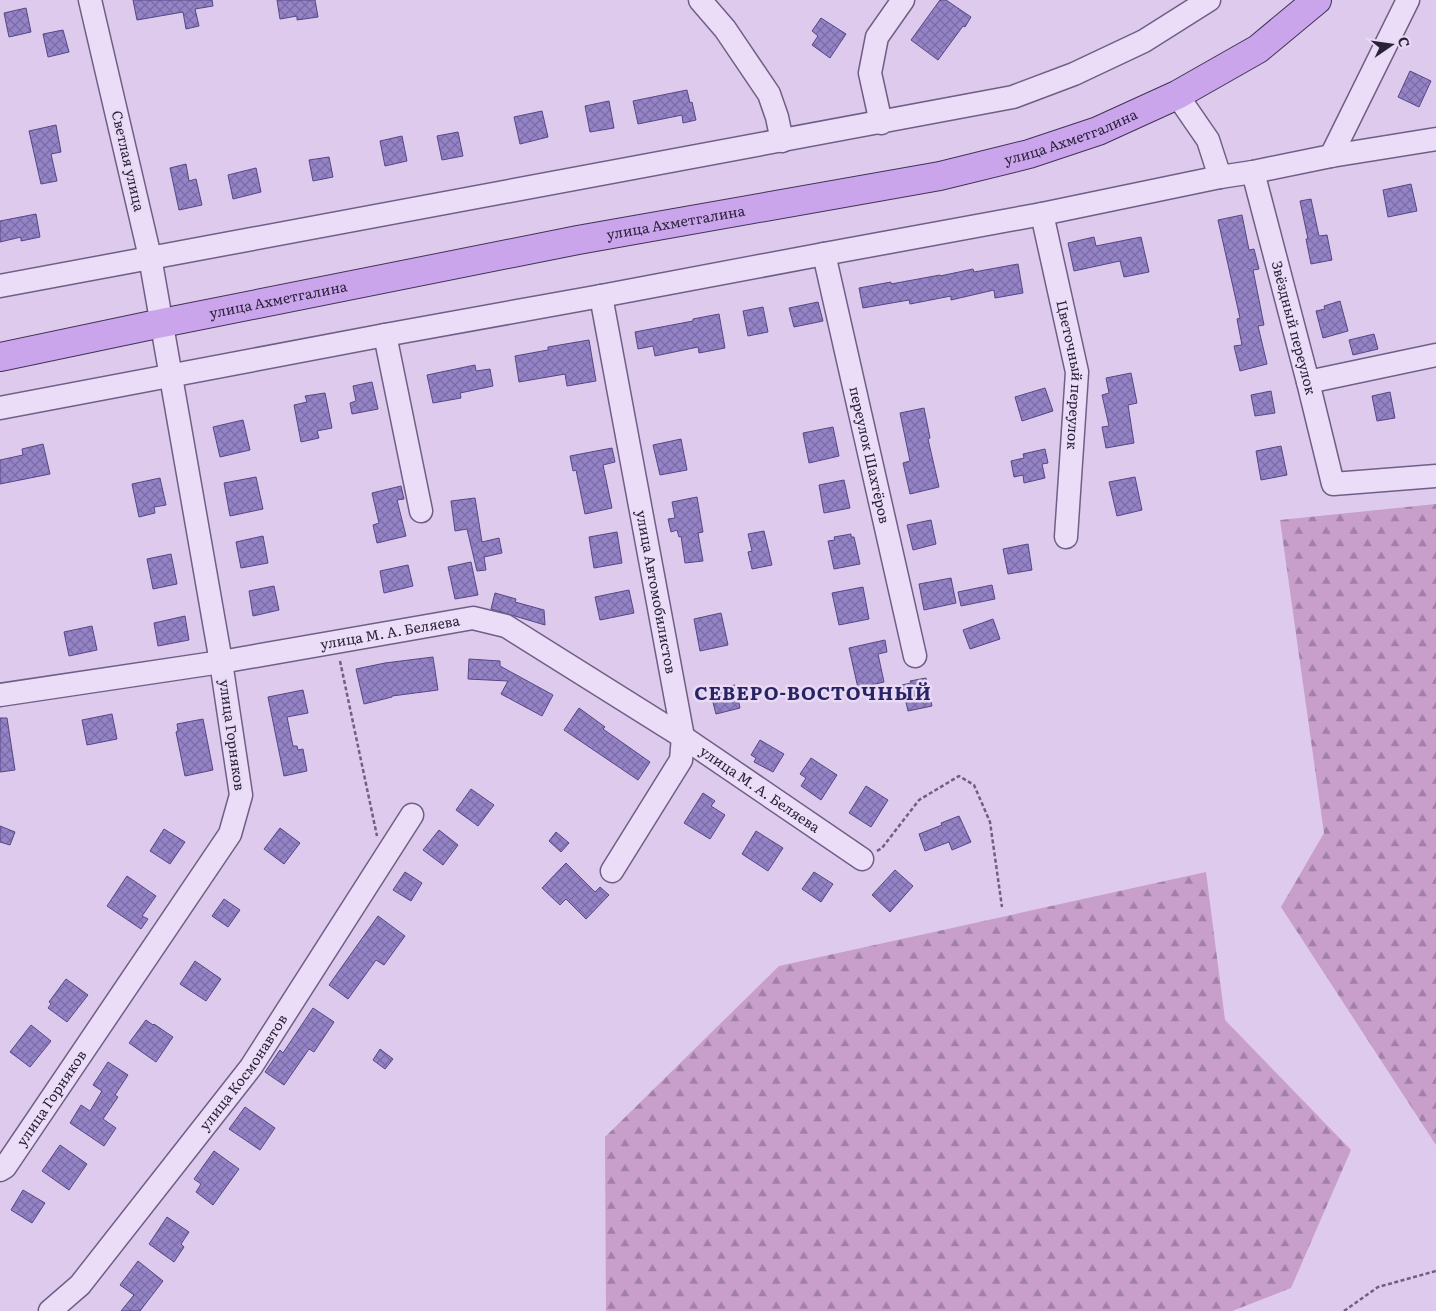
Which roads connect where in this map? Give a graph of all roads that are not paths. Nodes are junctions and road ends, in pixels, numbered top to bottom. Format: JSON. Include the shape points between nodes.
{"nodes":[{"id":1,"x":90,"y":0,"type":"edge"},
{"id":2,"x":700,"y":0,"type":"edge"},
{"id":3,"x":903,"y":0,"type":"edge"},
{"id":4,"x":1210,"y":0,"type":"edge"},
{"id":5,"x":1317,"y":0,"type":"edge"},
{"id":6,"x":1408,"y":0,"type":"edge"},
{"id":7,"x":1177,"y":95,"type":"junction"},
{"id":8,"x":881,"y":123,"type":"junction"},
{"id":9,"x":1436,"y":139,"type":"edge"},
{"id":10,"x":782,"y":141,"type":"junction"},
{"id":11,"x":1331,"y":156,"type":"junction"},
{"id":12,"x":1252,"y":172,"type":"junction"},
{"id":13,"x":1220,"y":177,"type":"junction"},
{"id":14,"x":1042,"y":214,"type":"junction"},
{"id":15,"x":824,"y":254,"type":"junction"},
{"id":16,"x":150,"y":257,"type":"junction"},
{"id":17,"x":0,"y":286,"type":"edge"},
{"id":18,"x":602,"y":296,"type":"junction"},
{"id":19,"x":162,"y":323,"type":"junction"},
{"id":20,"x":385,"y":335,"type":"junction"},
{"id":21,"x":1436,"y":355,"type":"edge"},
{"id":22,"x":0,"y":357,"type":"edge"},
{"id":23,"x":172,"y":375,"type":"junction"},
{"id":24,"x":1308,"y":382,"type":"junction"},
{"id":25,"x":0,"y":408,"type":"edge"},
{"id":26,"x":1436,"y":476,"type":"edge"},
{"id":27,"x":421,"y":511,"type":"dead end"},
{"id":28,"x":1066,"y":537,"type":"dead end"},
{"id":29,"x":915,"y":656,"type":"dead end"},
{"id":30,"x":221,"y":662,"type":"junction"},
{"id":31,"x":0,"y":695,"type":"edge"},
{"id":32,"x":683,"y":737,"type":"junction"},
{"id":33,"x":412,"y":815,"type":"dead end"},
{"id":34,"x":862,"y":859,"type":"road end"},
{"id":35,"x":612,"y":871,"type":"dead end"},
{"id":36,"x":0,"y":1170,"type":"edge"},
{"id":37,"x":50,"y":1311,"type":"edge"}],
"edges":[{"from":1,"to":16,"type":"street","name":"Светлая улица"},
{"from":2,"to":10,"type":"street","via":[[725,29],[770,94]]},
{"from":3,"to":8,"type":"street","via":[[877,37],[870,72]]},
{"from":4,"to":8,"type":"street","via":[[1144,41],[1022,94]]},
{"from":5,"to":7,"type":"main road","name":"улица Ахметгалина","via":[[1258,49]]},
{"from":6,"to":11,"type":"street"},
{"from":7,"to":13,"type":"street","via":[[1208,140]]},
{"from":7,"to":19,"type":"main road","name":"улица Ахметгалина","via":[[1098,132],[940,176],[578,240]]},
{"from":8,"to":10,"type":"street"},
{"from":9,"to":11,"type":"street"},
{"from":10,"to":16,"type":"street"},
{"from":11,"to":12,"type":"street"},
{"from":12,"to":13,"type":"street"},
{"from":12,"to":24,"type":"street","name":"Звёздный переулок"},
{"from":13,"to":14,"type":"street"},
{"from":14,"to":15,"type":"street"},
{"from":14,"to":28,"type":"street","name":"Цветочный переулок","via":[[1077,372]]},
{"from":15,"to":18,"type":"street"},
{"from":15,"to":29,"type":"street","name":"переулок Шахтёров"},
{"from":16,"to":17,"type":"street"},
{"from":16,"to":19,"type":"street","name":"Светлая улица"},
{"from":18,"to":20,"type":"street"},
{"from":18,"to":32,"type":"street","name":"улица Автомобилистов"},
{"from":19,"to":22,"type":"main road","name":"улица Ахметгалина"},
{"from":19,"to":23,"type":"street","name":"улица Горняков"},
{"from":20,"to":23,"type":"street"},
{"from":20,"to":27,"type":"street"},
{"from":21,"to":24,"type":"street"},
{"from":23,"to":25,"type":"street"},
{"from":23,"to":30,"type":"street","name":"улица Горняков"},
{"from":24,"to":26,"type":"street","name":"Звёздный переулок","via":[[1334,484]]},
{"from":30,"to":31,"type":"street","name":"улица М. А. Беляева"},
{"from":30,"to":32,"type":"street","name":"улица М. А. Беляева","via":[[473,618],[506,626]]},
{"from":30,"to":36,"type":"street","name":"улица Горняков","via":[[241,795],[230,834]]},
{"from":32,"to":34,"type":"street","name":"улица М. А. Беляева"},
{"from":32,"to":35,"type":"street","name":"улица Автомобилистов","via":[[681,760]]},
{"from":33,"to":37,"type":"street","name":"улица Космонавтов","via":[[251,1067],[80,1285]]}]}
